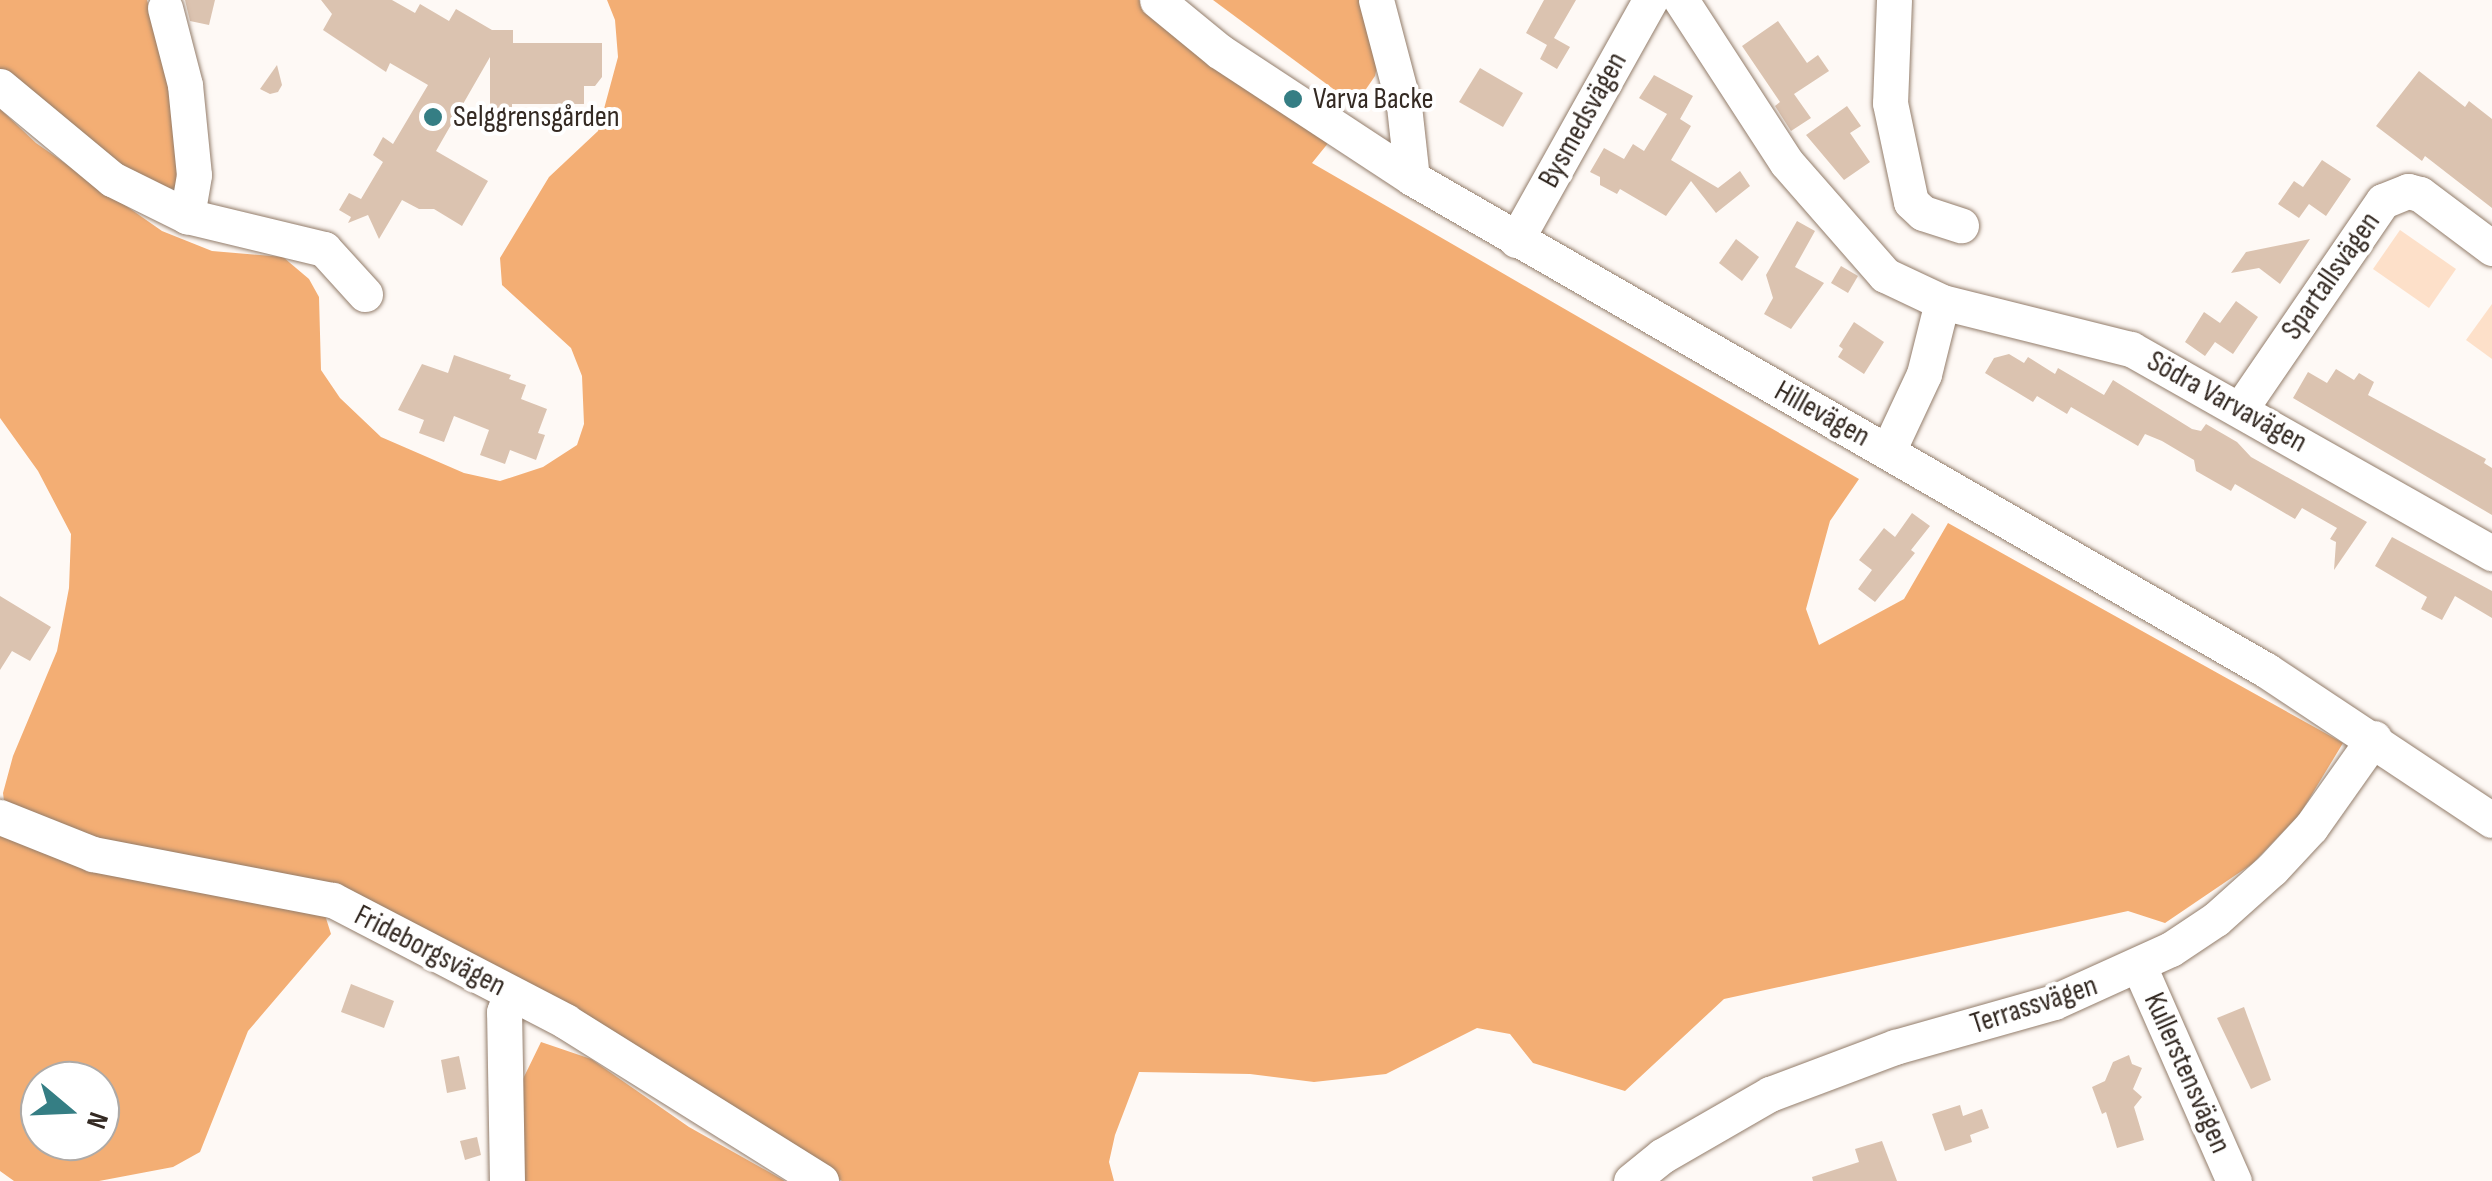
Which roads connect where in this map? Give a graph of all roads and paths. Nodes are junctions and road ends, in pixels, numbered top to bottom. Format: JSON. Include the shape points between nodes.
{"nodes":[{"id":1,"x":1157,"y":0,"type":"edge"},
{"id":2,"x":1376,"y":0,"type":"edge"},
{"id":3,"x":1650,"y":0,"type":"edge"},
{"id":4,"x":1681,"y":0,"type":"edge"},
{"id":5,"x":1894,"y":0,"type":"edge"},
{"id":6,"x":165,"y":8,"type":"dead end"},
{"id":7,"x":0,"y":86,"type":"edge"},
{"id":8,"x":1412,"y":178,"type":"junction"},
{"id":9,"x":187,"y":216,"type":"junction"},
{"id":10,"x":1961,"y":225,"type":"dead end"},
{"id":11,"x":1516,"y":240,"type":"junction"},
{"id":12,"x":2492,"y":248,"type":"edge"},
{"id":13,"x":364,"y":294,"type":"dead end"},
{"id":14,"x":1942,"y":302,"type":"junction"},
{"id":15,"x":2241,"y":408,"type":"junction"},
{"id":16,"x":1888,"y":451,"type":"junction"},
{"id":17,"x":2492,"y":553,"type":"edge"},
{"id":18,"x":2374,"y":738,"type":"junction"},
{"id":19,"x":0,"y":817,"type":"edge"},
{"id":20,"x":2492,"y":820,"type":"edge"},
{"id":21,"x":2139,"y":966,"type":"junction"},
{"id":22,"x":511,"y":993,"type":"junction"},
{"id":23,"x":507,"y":1181,"type":"edge"},
{"id":24,"x":820,"y":1181,"type":"edge"},
{"id":25,"x":1630,"y":1181,"type":"edge"},
{"id":26,"x":2234,"y":1181,"type":"edge"}],
"edges":[{"from":1,"to":8,"type":"street","name":"Hillevägen","via":[[1219,51]]},
{"from":2,"to":8,"type":"street","via":[[1404,106]]},
{"from":3,"to":11,"type":"street","name":"Bysmedsvägen"},
{"from":4,"to":14,"type":"street","name":"Södra Varvavägen","via":[[1787,163],[1871,262],[1901,285]]},
{"from":5,"to":10,"type":"street","via":[[1890,103],[1911,202]]},
{"from":6,"to":9,"type":"street","via":[[185,85],[194,175]]},
{"from":7,"to":9,"type":"street","via":[[112,180]]},
{"from":8,"to":11,"type":"street","name":"Hillevägen"},
{"from":9,"to":13,"type":"street","via":[[324,250]]},
{"from":11,"to":16,"type":"street","name":"Hillevägen"},
{"from":12,"to":15,"type":"street","name":"Spartallsvägen","via":[[2420,194],[2383,201]]},
{"from":14,"to":15,"type":"street","name":"Södra Varvavägen","via":[[2131,348]]},
{"from":14,"to":16,"type":"street","via":[[1924,374]]},
{"from":15,"to":17,"type":"street","name":"Södra Varvavägen"},
{"from":16,"to":18,"type":"street","name":"Hillevägen"},
{"from":18,"to":20,"type":"street","name":"Hillevägen"},
{"from":18,"to":21,"type":"street","name":"Terrassvägen","via":[[2311,828],[2272,870],[2216,919]]},
{"from":19,"to":22,"type":"street","name":"Frideborgsvägen","via":[[94,854],[333,900]]},
{"from":21,"to":25,"type":"street","name":"Terrassvägen","via":[[2054,1002],[1812,1076],[1699,1133]]},
{"from":21,"to":26,"type":"street","name":"Kullerstensvägen"},
{"from":22,"to":23,"type":"street","via":[[504,1012]]},
{"from":22,"to":24,"type":"street","name":"Frideborgsvägen"}]}
